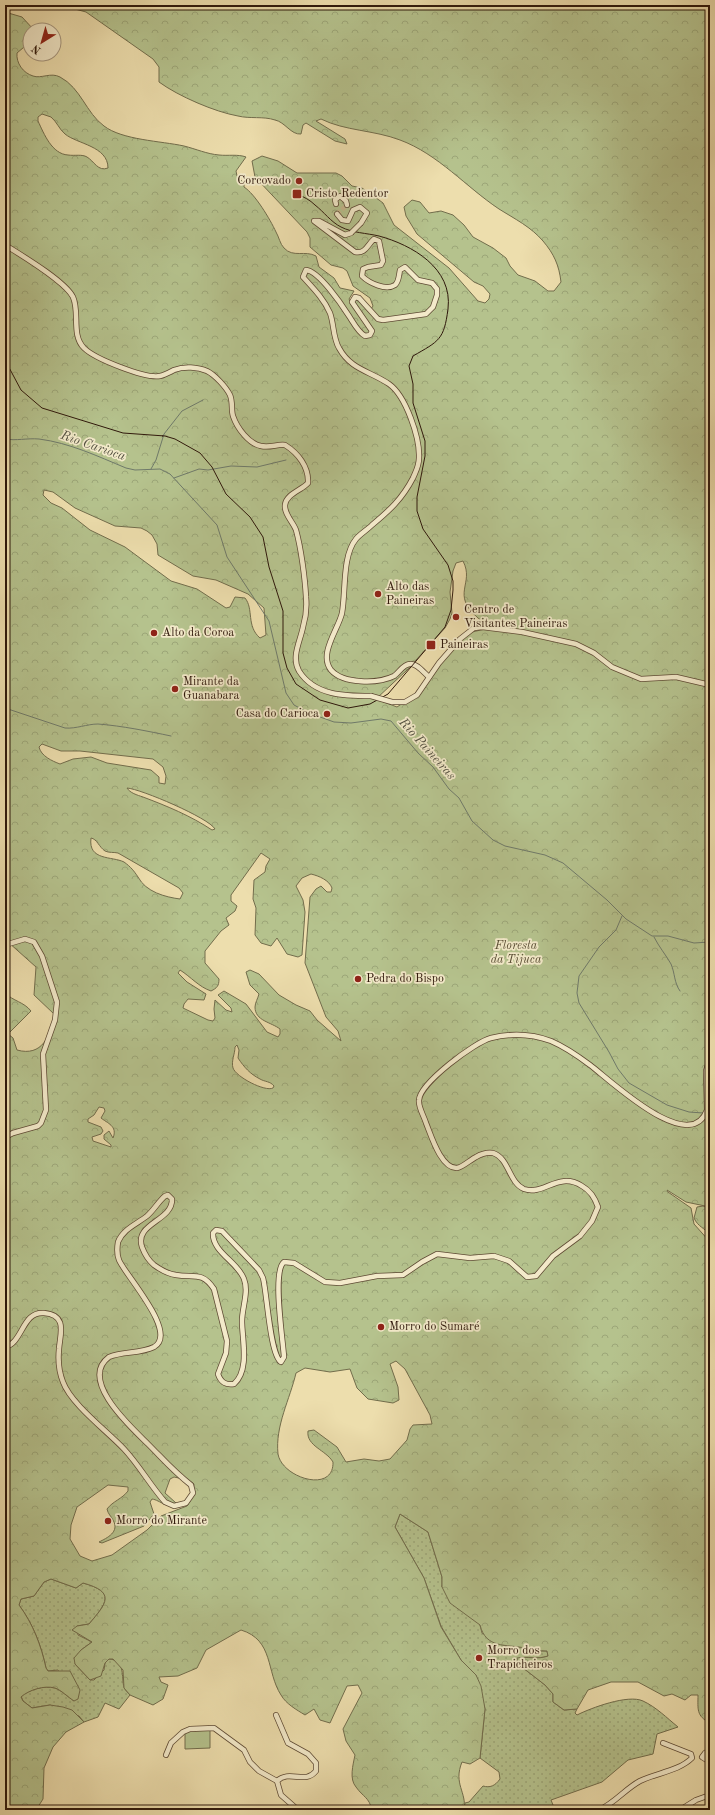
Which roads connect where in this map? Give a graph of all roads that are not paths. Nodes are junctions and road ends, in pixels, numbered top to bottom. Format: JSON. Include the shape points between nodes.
{"nodes":[{"id":1,"x":336,"y":204,"type":"dead end"},
{"id":2,"x":347,"y":205,"type":"dead end"},
{"id":3,"x":337,"y":214,"type":"dead end"},
{"id":4,"x":5,"y":246,"type":"edge"},
{"id":5,"x":429,"y":677,"type":"junction"},
{"id":6,"x":710,"y":685,"type":"edge"},
{"id":7,"x":5,"y":945,"type":"edge"},
{"id":8,"x":710,"y":1059,"type":"edge"},
{"id":9,"x":5,"y":1137,"type":"edge"},
{"id":10,"x":5,"y":1183,"type":"edge"},
{"id":11,"x":5,"y":1191,"type":"edge"},
{"id":12,"x":5,"y":1347,"type":"edge"},
{"id":13,"x":276,"y":1715,"type":"dead end"},
{"id":14,"x":663,"y":1743,"type":"dead end"},
{"id":15,"x":710,"y":1750,"type":"edge"},
{"id":16,"x":166,"y":1755,"type":"dead end"},
{"id":17,"x":710,"y":1762,"type":"edge"},
{"id":18,"x":277,"y":1781,"type":"junction"},
{"id":19,"x":710,"y":1795,"type":"edge"},
{"id":20,"x":298,"y":1810,"type":"edge"},
{"id":21,"x":600,"y":1810,"type":"edge"},
{"id":22,"x":680,"y":1810,"type":"edge"}],
"edges":[{"from":1,"to":2,"type":"street","via":[[335,200],[340,196]]},
{"from":3,"to":5,"type":"street","bridge":true,"via":[[339,218],[348,221],[352,210],[360,207],[366,213],[361,223],[345,236],[319,221],[314,221],[355,252],[364,251],[374,239],[379,241],[383,261],[381,265],[364,270],[362,276],[366,280],[385,287],[394,285],[398,281],[400,270],[405,267],[418,280],[432,283],[437,289],[437,295],[433,308],[426,314],[384,320],[373,316],[359,298],[355,297],[352,302],[372,331],[370,335],[364,336],[318,277],[310,270],[304,272],[303,276],[320,295],[330,314],[338,347],[350,363],[390,385],[404,402],[419,446],[420,457],[419,466],[404,495],[356,539],[350,550],[342,613],[328,650],[327,662],[331,670],[348,680],[384,680],[395,676],[411,663]]},
{"from":4,"to":5,"type":"street","bridge":true,"via":[[69,291],[77,310],[77,338],[93,355],[114,365],[153,377],[162,376],[176,369],[208,371],[227,390],[232,402],[233,416],[240,429],[253,443],[261,446],[286,445],[305,466],[309,476],[308,483],[288,498],[285,504],[295,529],[306,596],[306,616],[295,655],[303,676],[318,688],[339,695],[371,696],[399,703],[417,695]]},
{"from":5,"to":6,"type":"street","via":[[460,639],[474,628],[482,627],[522,632],[576,644],[594,653],[612,667],[641,679],[676,677]]},
{"from":7,"to":9,"type":"street","via":[[25,939],[34,942],[42,956],[57,1002],[56,1020],[43,1054],[45,1116],[38,1126],[13,1132]]},
{"from":8,"to":12,"type":"street","via":[[706,1071],[706,1115],[697,1122],[685,1125],[674,1123],[648,1110],[575,1054],[551,1041],[516,1035],[490,1038],[477,1044],[434,1077],[418,1100],[442,1158],[451,1167],[457,1168],[482,1153],[495,1154],[518,1185],[525,1189],[533,1190],[560,1181],[575,1181],[595,1199],[598,1207],[592,1221],[580,1236],[553,1256],[536,1276],[531,1278],[505,1258],[494,1256],[470,1258],[437,1254],[403,1275],[377,1276],[340,1283],[325,1282],[294,1263],[284,1262],[280,1270],[279,1289],[284,1360],[281,1362],[277,1357],[272,1336],[263,1278],[259,1270],[218,1229],[213,1233],[215,1242],[240,1271],[246,1288],[242,1322],[242,1365],[240,1375],[234,1384],[227,1385],[222,1382],[218,1374],[226,1353],[227,1341],[214,1289],[203,1277],[170,1274],[149,1261],[145,1255],[141,1237],[170,1206],[172,1199],[168,1195],[163,1198],[147,1216],[120,1237],[117,1249],[118,1259],[125,1272],[152,1311],[160,1331],[159,1340],[153,1347],[109,1357],[104,1361],[100,1372],[102,1385],[116,1412],[172,1470],[191,1485],[192,1493],[186,1503],[174,1506],[165,1502],[124,1449],[73,1398],[63,1382],[59,1363],[62,1329],[56,1318],[45,1313],[30,1318],[12,1343]]},
{"from":10,"to":11,"type":"street"},
{"from":13,"to":18,"type":"street","via":[[288,1742],[308,1754],[317,1766],[310,1777],[289,1775]]},
{"from":14,"to":21,"type":"street","via":[[691,1754],[692,1758],[674,1768],[641,1780]]},
{"from":15,"to":17,"type":"street","via":[[702,1757]]},
{"from":16,"to":18,"type":"street","via":[[171,1743],[183,1732],[190,1729],[214,1728],[244,1750],[250,1762],[259,1771]]},
{"from":18,"to":20,"type":"street","via":[[281,1795]]},
{"from":19,"to":22,"type":"street"}]}
